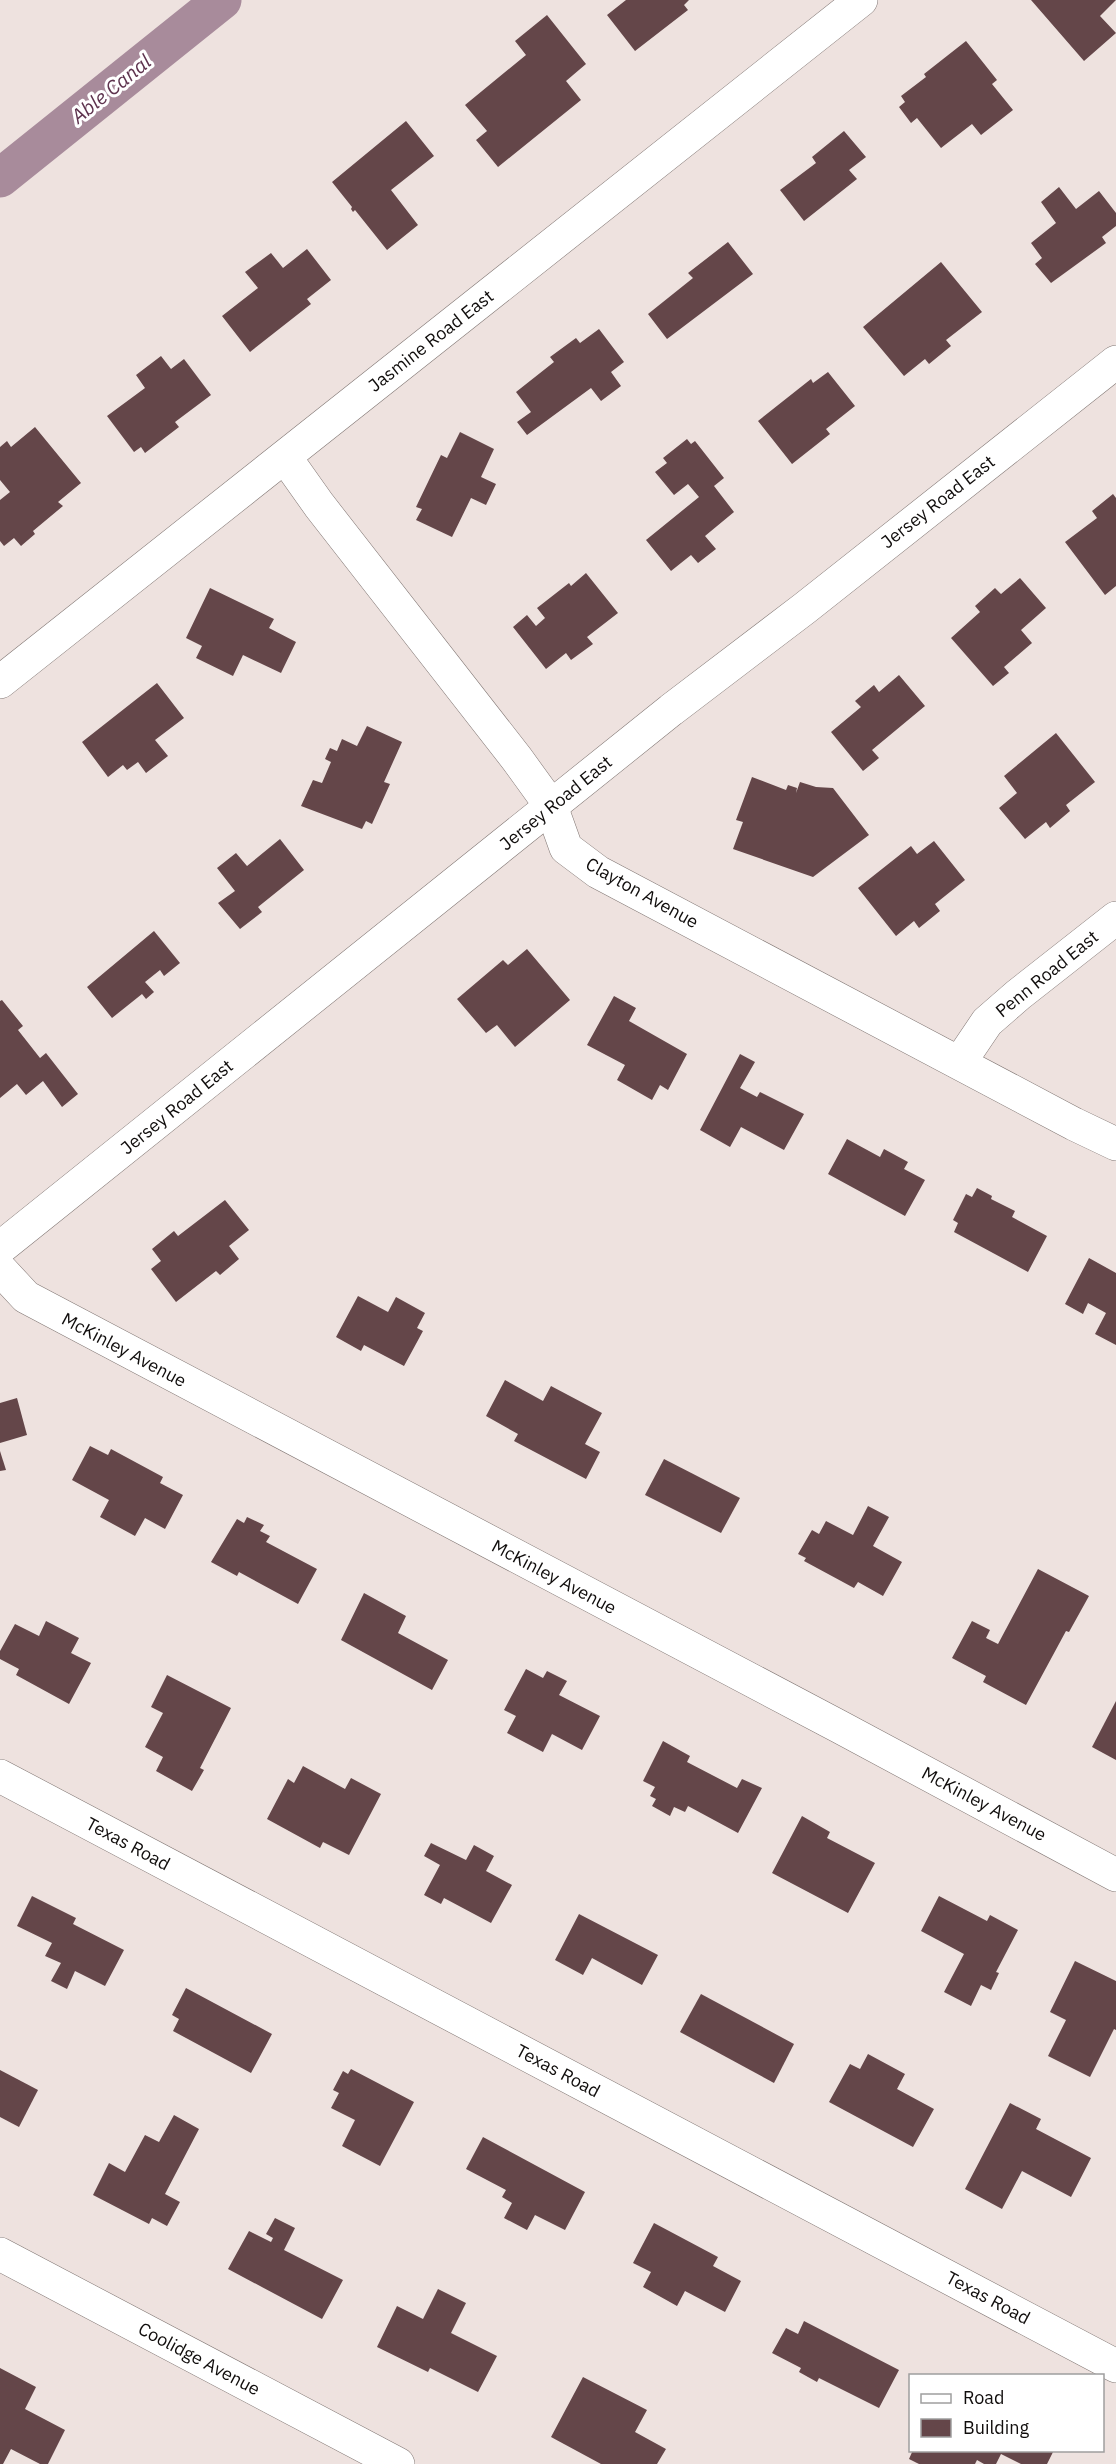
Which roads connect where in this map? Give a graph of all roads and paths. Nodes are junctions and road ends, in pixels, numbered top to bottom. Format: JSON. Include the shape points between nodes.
{"nodes":[{"id":1,"x":861,"y":0,"type":"edge"},
{"id":2,"x":1116,"y":362,"type":"edge"},
{"id":3,"x":285,"y":457,"type":"junction"},
{"id":4,"x":0,"y":682,"type":"edge"},
{"id":5,"x":551,"y":806,"type":"junction"},
{"id":6,"x":1116,"y":918,"type":"edge"},
{"id":7,"x":960,"y":1062,"type":"junction"},
{"id":8,"x":1116,"y":1144,"type":"edge"},
{"id":9,"x":0,"y":1248,"type":"edge"},
{"id":10,"x":0,"y":1269,"type":"edge"},
{"id":11,"x":0,"y":1776,"type":"edge"},
{"id":12,"x":1116,"y":1875,"type":"edge"},
{"id":13,"x":0,"y":2254,"type":"edge"},
{"id":14,"x":1116,"y":2366,"type":"edge"},
{"id":15,"x":398,"y":2464,"type":"edge"}],
"edges":[{"from":1,"to":3,"type":"street","name":"Jasmine Road East"},
{"from":2,"to":5,"type":"street","name":"Jersey Road East"},
{"from":3,"to":4,"type":"street","name":"Jasmine Road East"},
{"from":3,"to":5,"type":"street","name":"Clayton Avenue"},
{"from":5,"to":7,"type":"street","name":"Clayton Avenue","via":[[566,848],[598,872]]},
{"from":5,"to":9,"type":"street","name":"Jersey Road East"},
{"from":6,"to":7,"type":"street","name":"Penn Road East","via":[[987,1022]]},
{"from":7,"to":8,"type":"street","name":"Clayton Avenue"},
{"from":10,"to":12,"type":"street","name":"McKinley Avenue","via":[[26,1297]]},
{"from":11,"to":14,"type":"street","name":"Texas Road"},
{"from":13,"to":15,"type":"street","name":"Coolidge Avenue"}]}
